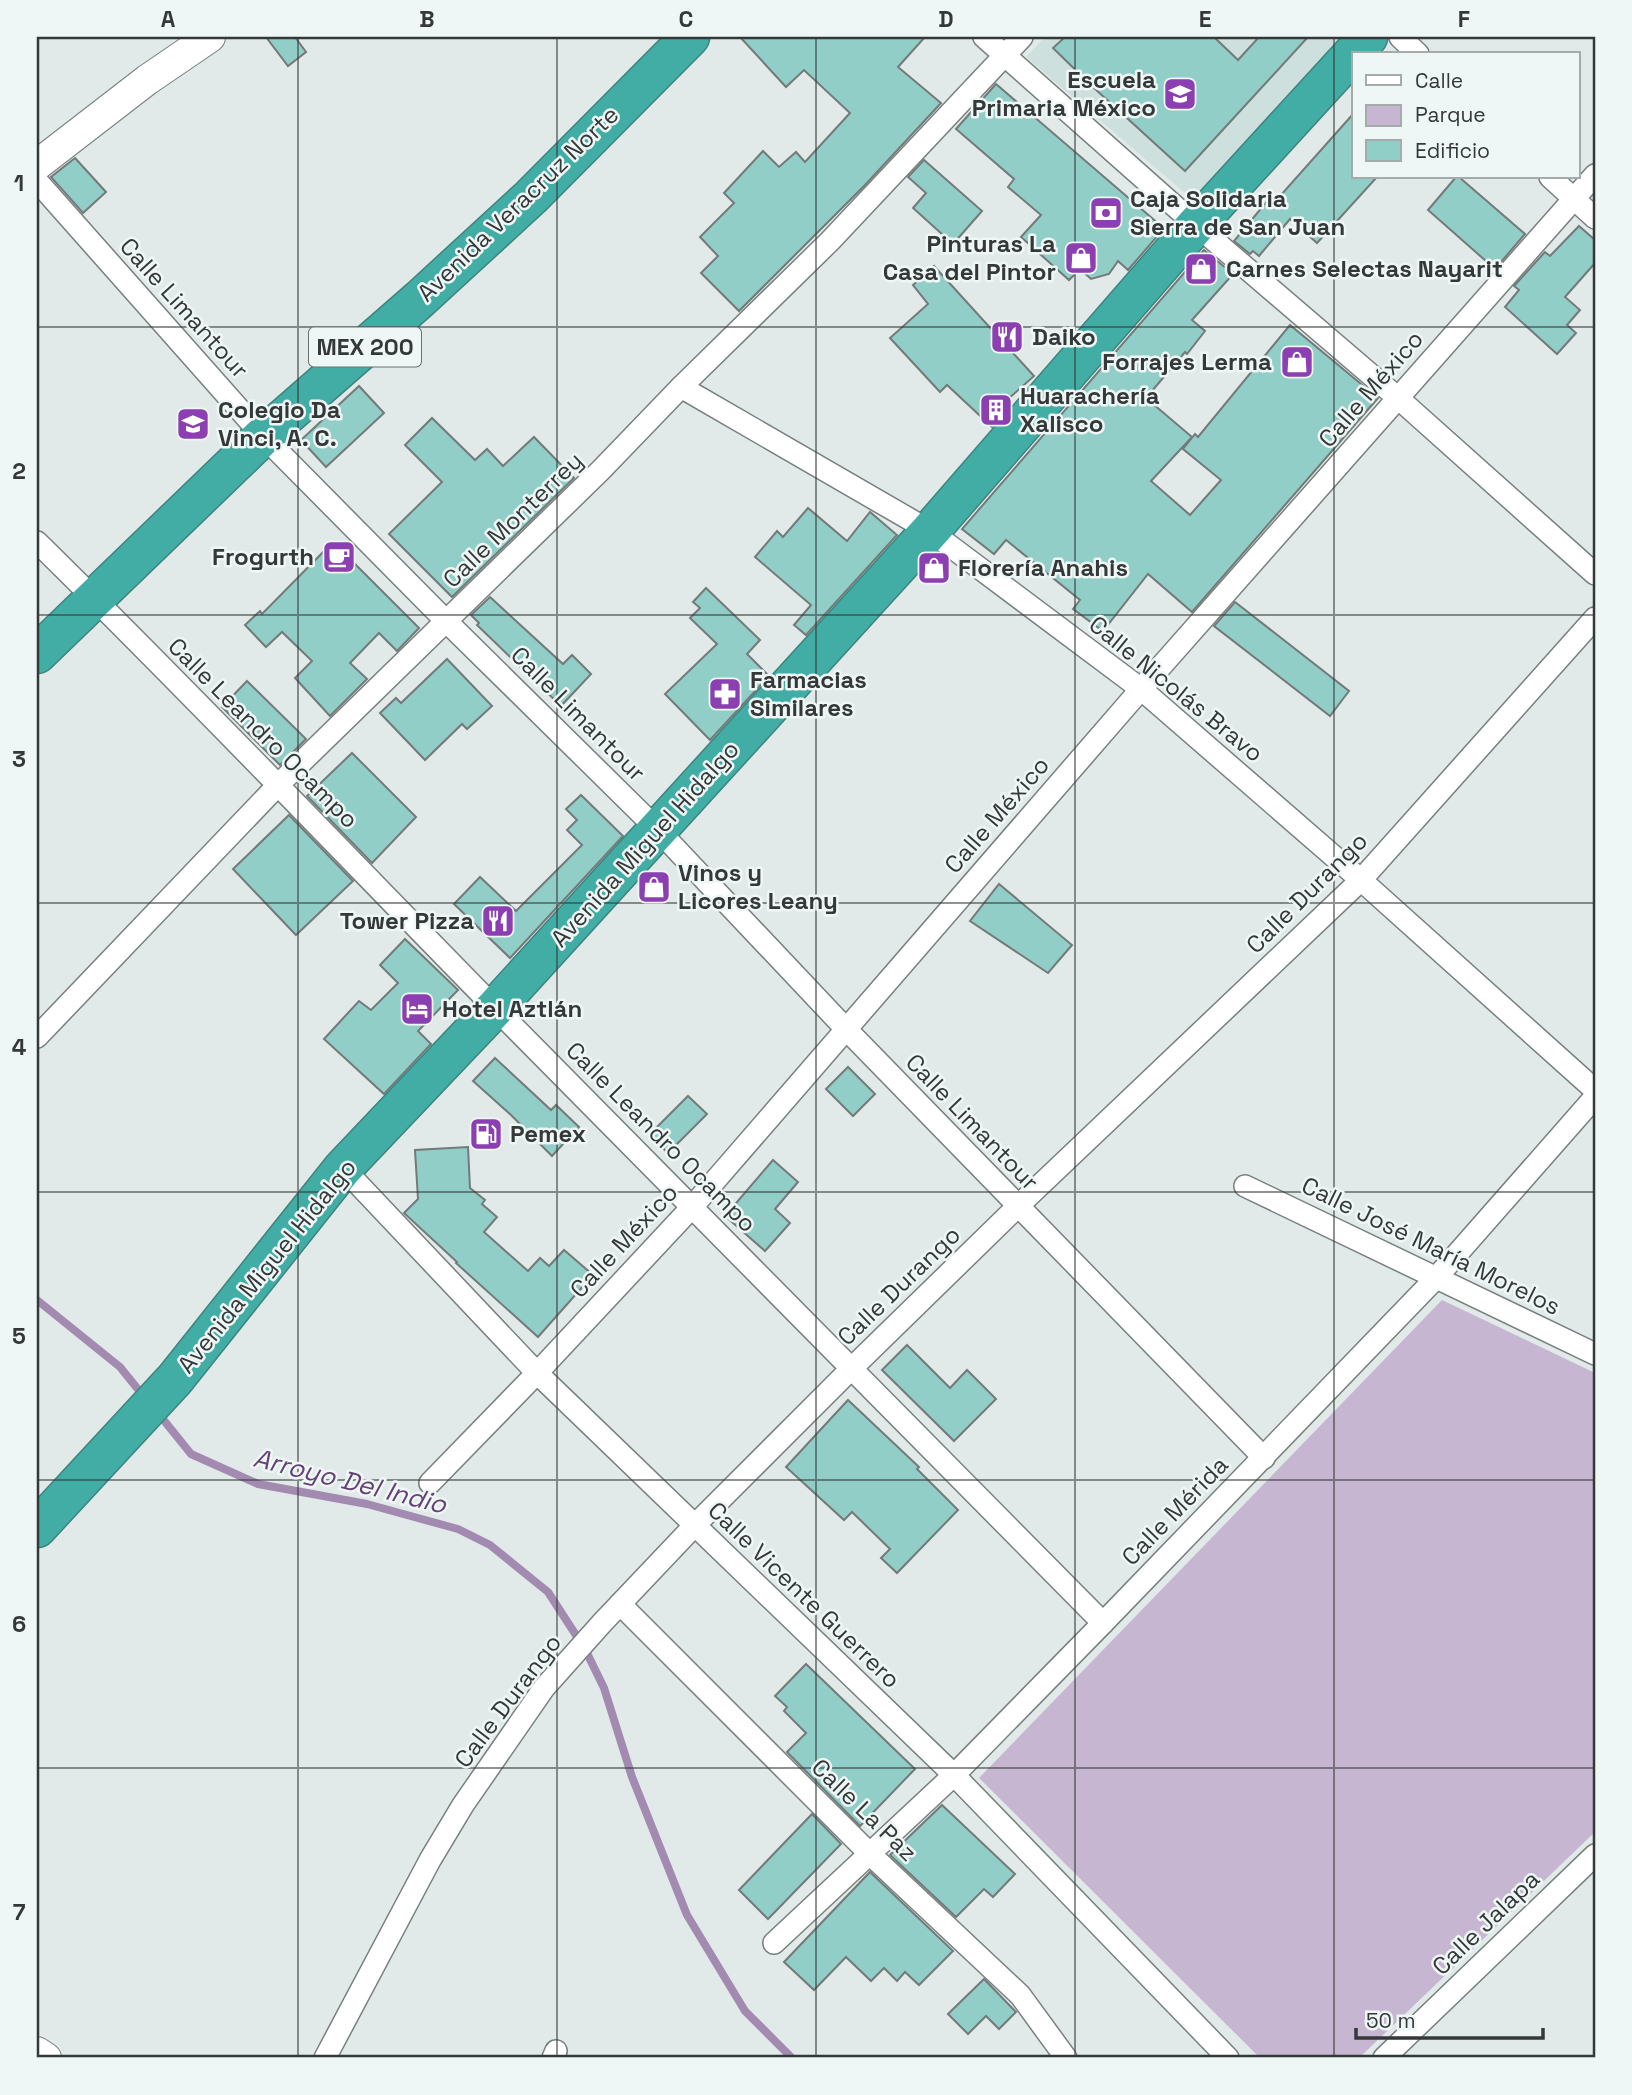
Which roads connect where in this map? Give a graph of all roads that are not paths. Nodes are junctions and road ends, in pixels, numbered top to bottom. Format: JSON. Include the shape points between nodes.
{"nodes":[{"id":1,"x":210,"y":37,"type":"edge"},
{"id":2,"x":690,"y":37,"type":"edge"},
{"id":3,"x":984,"y":37,"type":"edge"},
{"id":4,"x":1022,"y":37,"type":"edge"},
{"id":5,"x":1368,"y":37,"type":"edge"},
{"id":6,"x":1400,"y":37,"type":"edge"},
{"id":7,"x":1354,"y":52,"type":"edge"},
{"id":8,"x":1416,"y":52,"type":"edge"},
{"id":9,"x":1352,"y":54,"type":"edge"},
{"id":10,"x":1004,"y":55,"type":"junction"},
{"id":11,"x":37,"y":166,"type":"edge"},
{"id":12,"x":1595,"y":175,"type":"edge"},
{"id":13,"x":1551,"y":178,"type":"edge"},
{"id":14,"x":37,"y":181,"type":"edge"},
{"id":15,"x":1574,"y":198,"type":"junction"},
{"id":16,"x":1595,"y":218,"type":"edge"},
{"id":17,"x":1196,"y":225,"type":"junction"},
{"id":18,"x":681,"y":387,"type":"junction"},
{"id":19,"x":1398,"y":398,"type":"junction"},
{"id":20,"x":263,"y":436,"type":"junction"},
{"id":21,"x":929,"y":531,"type":"junction"},
{"id":22,"x":37,"y":542,"type":"edge"},
{"id":23,"x":1595,"y":574,"type":"edge"},
{"id":24,"x":93,"y":598,"type":"junction"},
{"id":25,"x":1595,"y":618,"type":"edge"},
{"id":26,"x":446,"y":621,"type":"junction"},
{"id":27,"x":37,"y":654,"type":"edge"},
{"id":28,"x":1141,"y":689,"type":"junction"},
{"id":29,"x":278,"y":785,"type":"junction"},
{"id":30,"x":658,"y":830,"type":"junction"},
{"id":31,"x":1361,"y":880,"type":"junction"},
{"id":32,"x":495,"y":1008,"type":"junction"},
{"id":33,"x":846,"y":1029,"type":"junction"},
{"id":34,"x":37,"y":1037,"type":"edge"},
{"id":35,"x":1595,"y":1090,"type":"edge"},
{"id":36,"x":1595,"y":1097,"type":"edge"},
{"id":37,"x":343,"y":1168,"type":"junction"},
{"id":38,"x":1245,"y":1186,"type":"dead end"},
{"id":39,"x":693,"y":1206,"type":"junction"},
{"id":40,"x":1017,"y":1207,"type":"junction"},
{"id":41,"x":1436,"y":1279,"type":"junction"},
{"id":42,"x":1595,"y":1354,"type":"edge"},
{"id":43,"x":853,"y":1367,"type":"junction"},
{"id":44,"x":537,"y":1373,"type":"junction"},
{"id":45,"x":1264,"y":1458,"type":"junction"},
{"id":46,"x":430,"y":1483,"type":"dead end"},
{"id":47,"x":694,"y":1526,"type":"junction"},
{"id":48,"x":37,"y":1528,"type":"edge"},
{"id":49,"x":620,"y":1604,"type":"junction"},
{"id":50,"x":1103,"y":1623,"type":"junction"},
{"id":51,"x":954,"y":1775,"type":"junction"},
{"id":52,"x":871,"y":1855,"type":"junction"},
{"id":53,"x":1595,"y":1855,"type":"edge"},
{"id":54,"x":774,"y":1943,"type":"dead end"},
{"id":55,"x":37,"y":2052,"type":"edge"},
{"id":56,"x":46,"y":2058,"type":"edge"},
{"id":57,"x":325,"y":2058,"type":"edge"},
{"id":58,"x":1066,"y":2058,"type":"edge"},
{"id":59,"x":1228,"y":2058,"type":"edge"},
{"id":60,"x":1384,"y":2058,"type":"edge"}],
"edges":[{"from":1,"to":11,"type":"street","via":[[146,80]]},
{"from":2,"to":20,"type":"highway","name":"Avenida Veracruz Norte","number":"MEX 200","via":[[531,197]]},
{"from":3,"to":10,"type":"street"},
{"from":4,"to":10,"type":"street","name":"Calle Monterrey"},
{"from":5,"to":7,"type":"highway","name":"Avenida Miguel Hidalgo"},
{"from":6,"to":8,"type":"street"},
{"from":9,"to":17,"type":"highway","name":"Avenida Miguel Hidalgo"},
{"from":10,"to":17,"type":"street"},
{"from":10,"to":18,"type":"street","name":"Calle Monterrey","via":[[830,241]]},
{"from":12,"to":15,"type":"street","name":"Calle México"},
{"from":13,"to":15,"type":"street"},
{"from":14,"to":20,"type":"street","name":"Calle Limantour"},
{"from":15,"to":16,"type":"street"},
{"from":15,"to":19,"type":"street","name":"Calle México"},
{"from":17,"to":19,"type":"street"},
{"from":17,"to":21,"type":"highway","name":"Avenida Miguel Hidalgo"},
{"from":18,"to":21,"type":"street","name":"Calle Nicolás Bravo"},
{"from":18,"to":26,"type":"street","name":"Calle Monterrey"},
{"from":19,"to":23,"type":"street"},
{"from":19,"to":28,"type":"street","name":"Calle México"},
{"from":20,"to":24,"type":"highway","name":"Avenida Veracruz Norte","number":"MEX 200"},
{"from":20,"to":26,"type":"street","name":"Calle Limantour"},
{"from":21,"to":28,"type":"street","name":"Calle Nicolás Bravo"},
{"from":21,"to":30,"type":"highway","name":"Avenida Miguel Hidalgo"},
{"from":22,"to":24,"type":"street","name":"Calle Leandro Ocampo"},
{"from":24,"to":27,"type":"highway","name":"Avenida Veracruz Norte","number":"MEX 200"},
{"from":24,"to":29,"type":"street","name":"Calle Leandro Ocampo"},
{"from":25,"to":31,"type":"street","name":"Calle Durango"},
{"from":26,"to":29,"type":"street","name":"Calle Monterrey"},
{"from":26,"to":30,"type":"street","name":"Calle Limantour"},
{"from":28,"to":31,"type":"street","name":"Calle Nicolás Bravo"},
{"from":28,"to":33,"type":"street","name":"Calle México"},
{"from":29,"to":32,"type":"street","name":"Calle Leandro Ocampo"},
{"from":29,"to":34,"type":"street","name":"Calle Monterrey"},
{"from":30,"to":32,"type":"highway","name":"Avenida Miguel Hidalgo"},
{"from":30,"to":33,"type":"street","name":"Calle Limantour"},
{"from":31,"to":35,"type":"street","name":"Calle Nicolás Bravo"},
{"from":31,"to":40,"type":"street","name":"Calle Durango"},
{"from":32,"to":37,"type":"highway","name":"Avenida Miguel Hidalgo"},
{"from":32,"to":39,"type":"street","name":"Calle Leandro Ocampo"},
{"from":33,"to":39,"type":"street","name":"Calle México"},
{"from":33,"to":40,"type":"street","name":"Calle Limantour"},
{"from":36,"to":41,"type":"street","name":"Calle Mérida"},
{"from":37,"to":44,"type":"street","name":"Calle Vicente Guerrero"},
{"from":37,"to":48,"type":"highway","name":"Avenida Miguel Hidalgo","via":[[175,1379]]},
{"from":38,"to":41,"type":"street","name":"Calle José María Morelos"},
{"from":39,"to":43,"type":"street","name":"Calle Leandro Ocampo"},
{"from":39,"to":44,"type":"street","name":"Calle México"},
{"from":40,"to":43,"type":"street","name":"Calle Durango"},
{"from":40,"to":45,"type":"street","name":"Calle Limantour"},
{"from":41,"to":42,"type":"street","name":"Calle José María Morelos"},
{"from":41,"to":45,"type":"street","name":"Calle Mérida"},
{"from":43,"to":47,"type":"street","name":"Calle Durango"},
{"from":43,"to":50,"type":"street","name":"Calle Leandro Ocampo"},
{"from":44,"to":46,"type":"street","name":"Calle México"},
{"from":44,"to":47,"type":"street","name":"Calle Vicente Guerrero"},
{"from":45,"to":50,"type":"street","name":"Calle Mérida"},
{"from":47,"to":49,"type":"street","name":"Calle Durango"},
{"from":47,"to":51,"type":"street","name":"Calle Vicente Guerrero"},
{"from":49,"to":52,"type":"street","name":"Calle La Paz"},
{"from":49,"to":57,"type":"street","name":"Calle Durango","via":[[544,1688],[463,1805]]},
{"from":50,"to":51,"type":"street","name":"Calle Mérida"},
{"from":51,"to":52,"type":"street","name":"Calle Mérida"},
{"from":51,"to":59,"type":"street","name":"Calle Vicente Guerrero"},
{"from":52,"to":54,"type":"street","name":"Calle Mérida"},
{"from":52,"to":58,"type":"street","name":"Calle La Paz","via":[[1020,1995]]},
{"from":53,"to":60,"type":"street","name":"Calle Jalapa"},
{"from":55,"to":56,"type":"street"}]}
